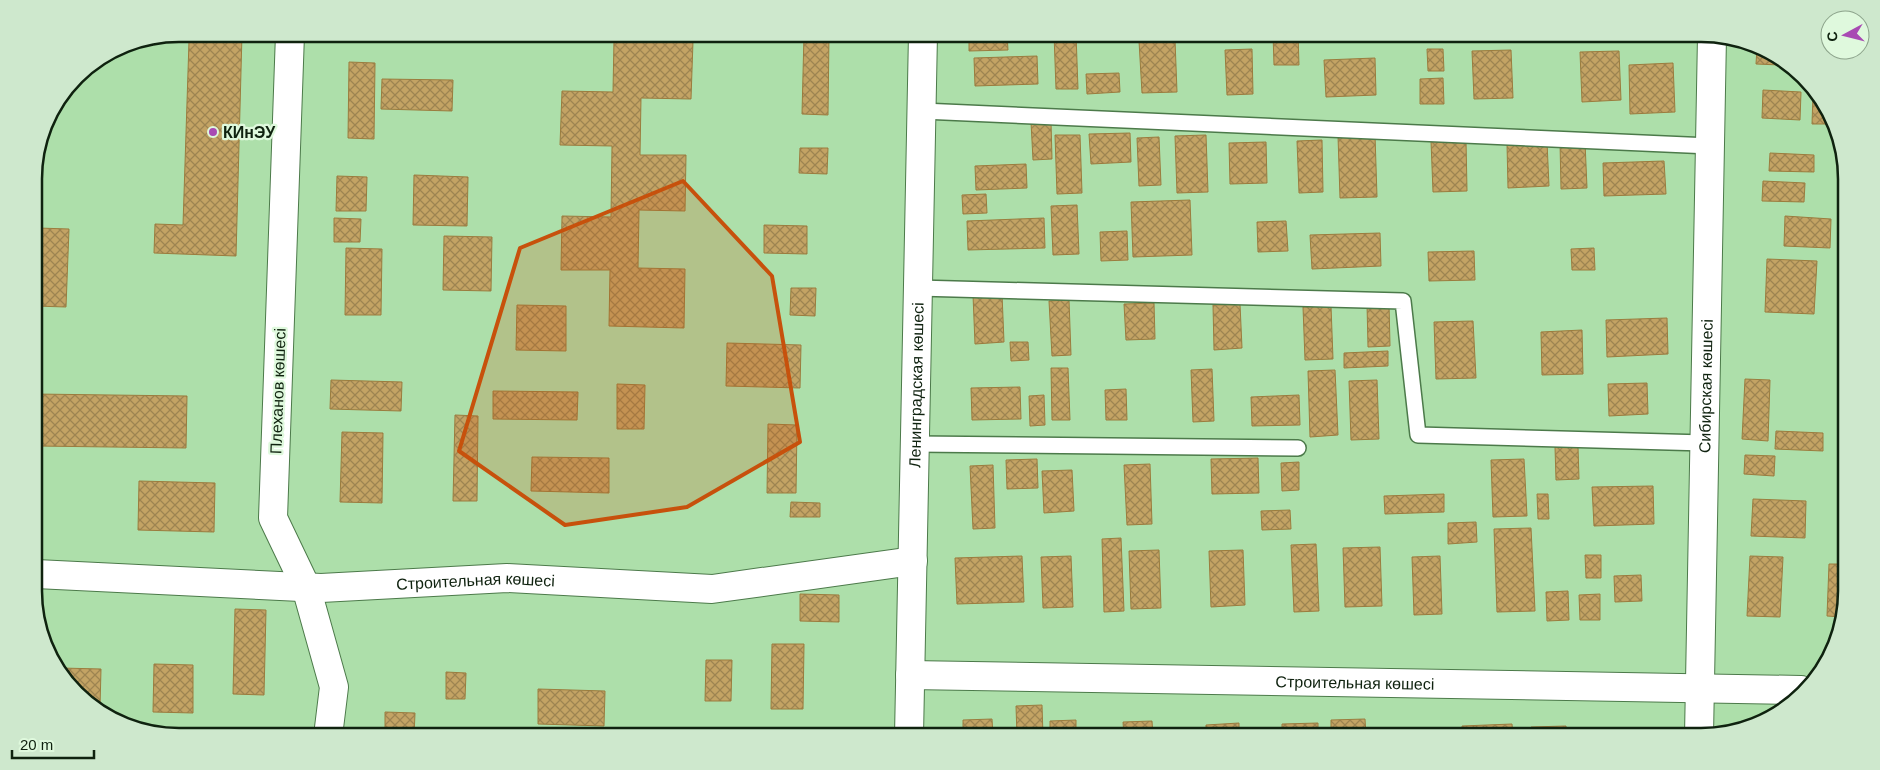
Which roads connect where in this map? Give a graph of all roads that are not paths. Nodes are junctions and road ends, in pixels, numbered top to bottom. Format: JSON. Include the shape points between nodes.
{"nodes":[{"id":1,"x":290,"y":43,"type":"edge"},
{"id":2,"x":924,"y":43,"type":"edge"},
{"id":3,"x":1712,"y":44,"type":"edge"},
{"id":4,"x":922,"y":111,"type":"junction"},
{"id":5,"x":1710,"y":146,"type":"junction"},
{"id":6,"x":918,"y":288,"type":"junction"},
{"id":7,"x":1705,"y":443,"type":"junction"},
{"id":8,"x":915,"y":444,"type":"junction"},
{"id":9,"x":1298,"y":448,"type":"dead end"},
{"id":10,"x":912,"y":560,"type":"junction"},
{"id":11,"x":43,"y":574,"type":"edge"},
{"id":12,"x":306,"y":587,"type":"junction"},
{"id":13,"x":910,"y":675,"type":"junction"},
{"id":14,"x":1700,"y":688,"type":"junction"},
{"id":15,"x":1794,"y":690,"type":"edge"},
{"id":16,"x":1700,"y":727,"type":"edge"},
{"id":17,"x":329,"y":728,"type":"edge"},
{"id":18,"x":909,"y":728,"type":"edge"}],
"edges":[{"from":1,"to":12,"type":"street","name":"Плеханов көшесі","via":[[273,518]]},
{"from":2,"to":4,"type":"street","name":"Ленинградская көшесі"},
{"from":3,"to":5,"type":"street","name":"Сибирская көшесі"},
{"from":4,"to":5,"type":"lane"},
{"from":4,"to":6,"type":"street","name":"Ленинградская көшесі"},
{"from":5,"to":7,"type":"street","name":"Сибирская көшесі"},
{"from":6,"to":7,"type":"lane","via":[[1403,301],[1418,435]]},
{"from":6,"to":8,"type":"street","name":"Ленинградская көшесі"},
{"from":7,"to":14,"type":"street","name":"Сибирская көшесі"},
{"from":8,"to":9,"type":"lane"},
{"from":8,"to":10,"type":"street","name":"Ленинградская көшесі"},
{"from":10,"to":12,"type":"street","name":"Строительная көшесі","via":[[712,589],[507,578]]},
{"from":10,"to":13,"type":"street","name":"Ленинградская көшесі"},
{"from":11,"to":12,"type":"street","name":"Строительная көшесі"},
{"from":12,"to":17,"type":"street","name":"Плеханов көшесі","via":[[334,687]]},
{"from":13,"to":14,"type":"street","name":"Строительная көшесі"},
{"from":13,"to":18,"type":"street","name":"Ленинградская көшесі"},
{"from":14,"to":15,"type":"street","name":"Строительная көшесі"},
{"from":14,"to":16,"type":"street","name":"Сибирская көшесі"}]}
